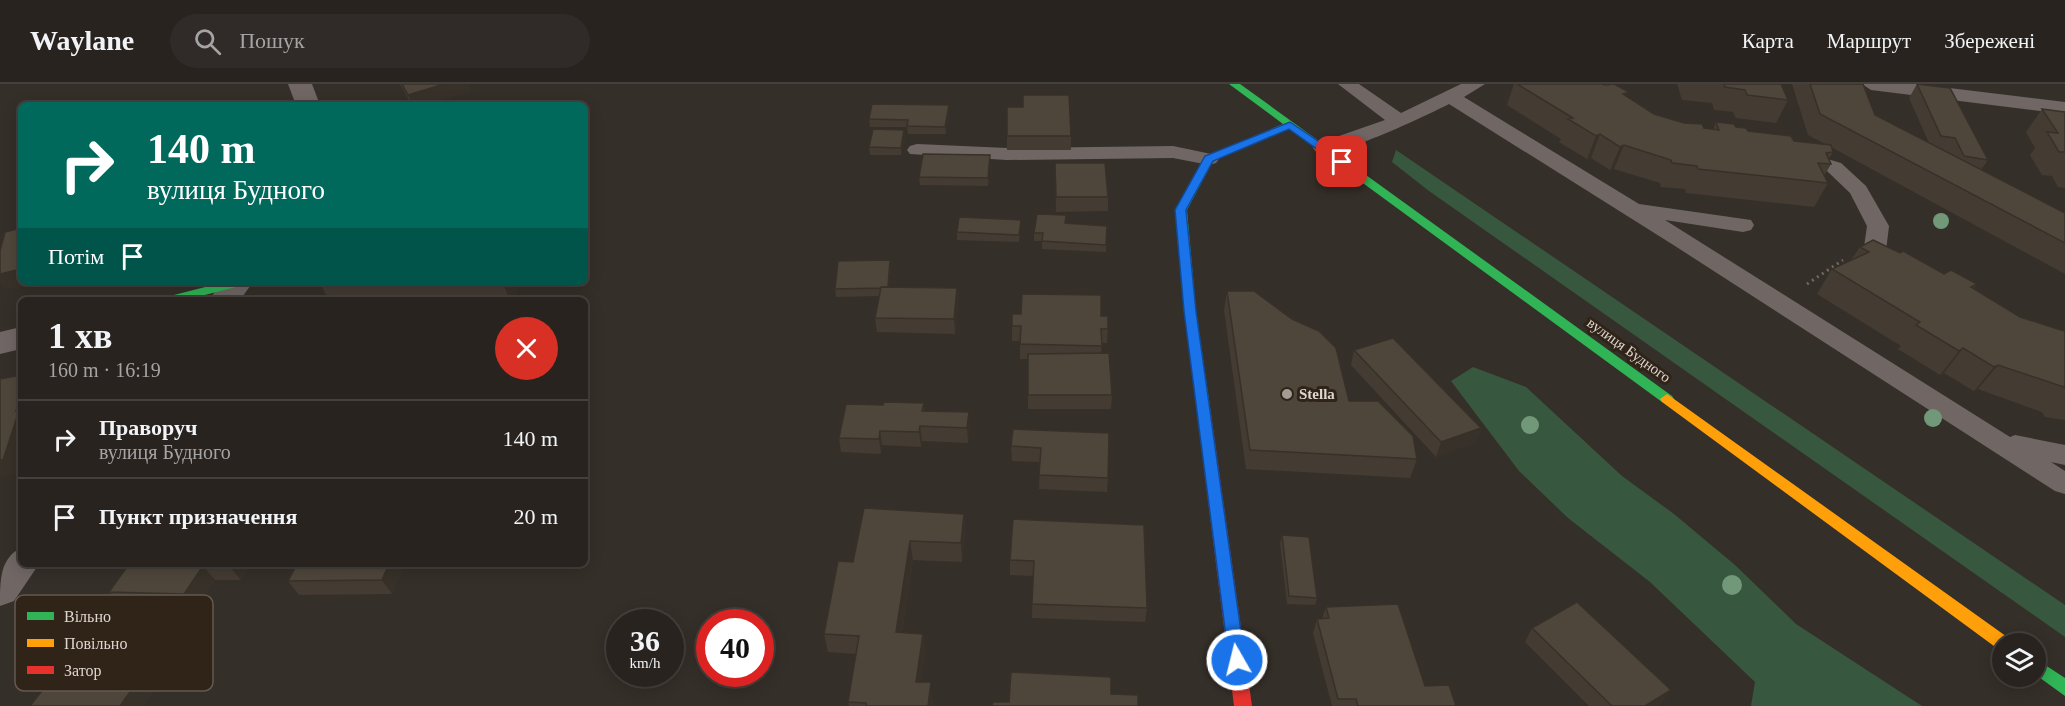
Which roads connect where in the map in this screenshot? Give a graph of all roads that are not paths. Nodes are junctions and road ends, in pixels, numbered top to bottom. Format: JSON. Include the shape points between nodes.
{"nodes":[{"id":1,"x":300,"y":84,"type":"edge"},
{"id":2,"x":1234,"y":84,"type":"edge"},
{"id":3,"x":1347,"y":84,"type":"edge"},
{"id":4,"x":1476,"y":84,"type":"edge"},
{"id":5,"x":1866,"y":90,"type":"edge"},
{"id":6,"x":1452,"y":98,"type":"junction"},
{"id":7,"x":307,"y":102,"type":"edge"},
{"id":8,"x":2065,"y":108,"type":"edge"},
{"id":9,"x":1400,"y":121,"type":"junction"},
{"id":10,"x":1290,"y":125,"type":"junction"},
{"id":11,"x":1323,"y":148,"type":"junction"},
{"id":12,"x":917,"y":150,"type":"dead end"},
{"id":13,"x":1779,"y":151,"type":"edge"},
{"id":14,"x":1209,"y":159,"type":"junction"},
{"id":15,"x":1632,"y":209,"type":"junction"},
{"id":16,"x":1743,"y":225,"type":"dead end"},
{"id":17,"x":1915,"y":275,"type":"edge"},
{"id":18,"x":233,"y":288,"type":"edge"},
{"id":19,"x":186,"y":297,"type":"edge"},
{"id":20,"x":18,"y":339,"type":"edge"},
{"id":21,"x":0,"y":343,"type":"edge"},
{"id":22,"x":1999,"y":442,"type":"junction"},
{"id":23,"x":2065,"y":455,"type":"edge"},
{"id":24,"x":2065,"y":484,"type":"edge"},
{"id":25,"x":18,"y":567,"type":"edge"},
{"id":26,"x":0,"y":590,"type":"edge"},
{"id":27,"x":1992,"y":635,"type":"edge"},
{"id":28,"x":2046,"y":674,"type":"edge"},
{"id":29,"x":2065,"y":688,"type":"edge"},
{"id":30,"x":1243,"y":706,"type":"edge"}],
"edges":[{"from":1,"to":7,"type":"street"},
{"from":2,"to":10,"type":"main road","name":"вулиця Будного"},
{"from":3,"to":9,"type":"lane"},
{"from":4,"to":6,"type":"lane"},
{"from":5,"to":8,"type":"lane"},
{"from":6,"to":9,"type":"lane"},
{"from":6,"to":15,"type":"lane"},
{"from":9,"to":11,"type":"lane"},
{"from":10,"to":11,"type":"main road","name":"вулиця Будного"},
{"from":10,"to":14,"type":"main road"},
{"from":11,"to":27,"type":"main road","name":"вулиця Будного"},
{"from":12,"to":14,"type":"lane","via":[[1007,154],[1173,152]]},
{"from":13,"to":17,"type":"lane","via":[[1834,167],[1859,190],[1878,226],[1874,254]]},
{"from":14,"to":30,"type":"main road","via":[[1180,210]]},
{"from":15,"to":16,"type":"lane"},
{"from":15,"to":22,"type":"lane"},
{"from":18,"to":19,"type":"main road"},
{"from":20,"to":21,"type":"street"},
{"from":22,"to":23,"type":"lane"},
{"from":22,"to":24,"type":"lane"},
{"from":25,"to":26,"type":"street"},
{"from":28,"to":29,"type":"main road"}]}
